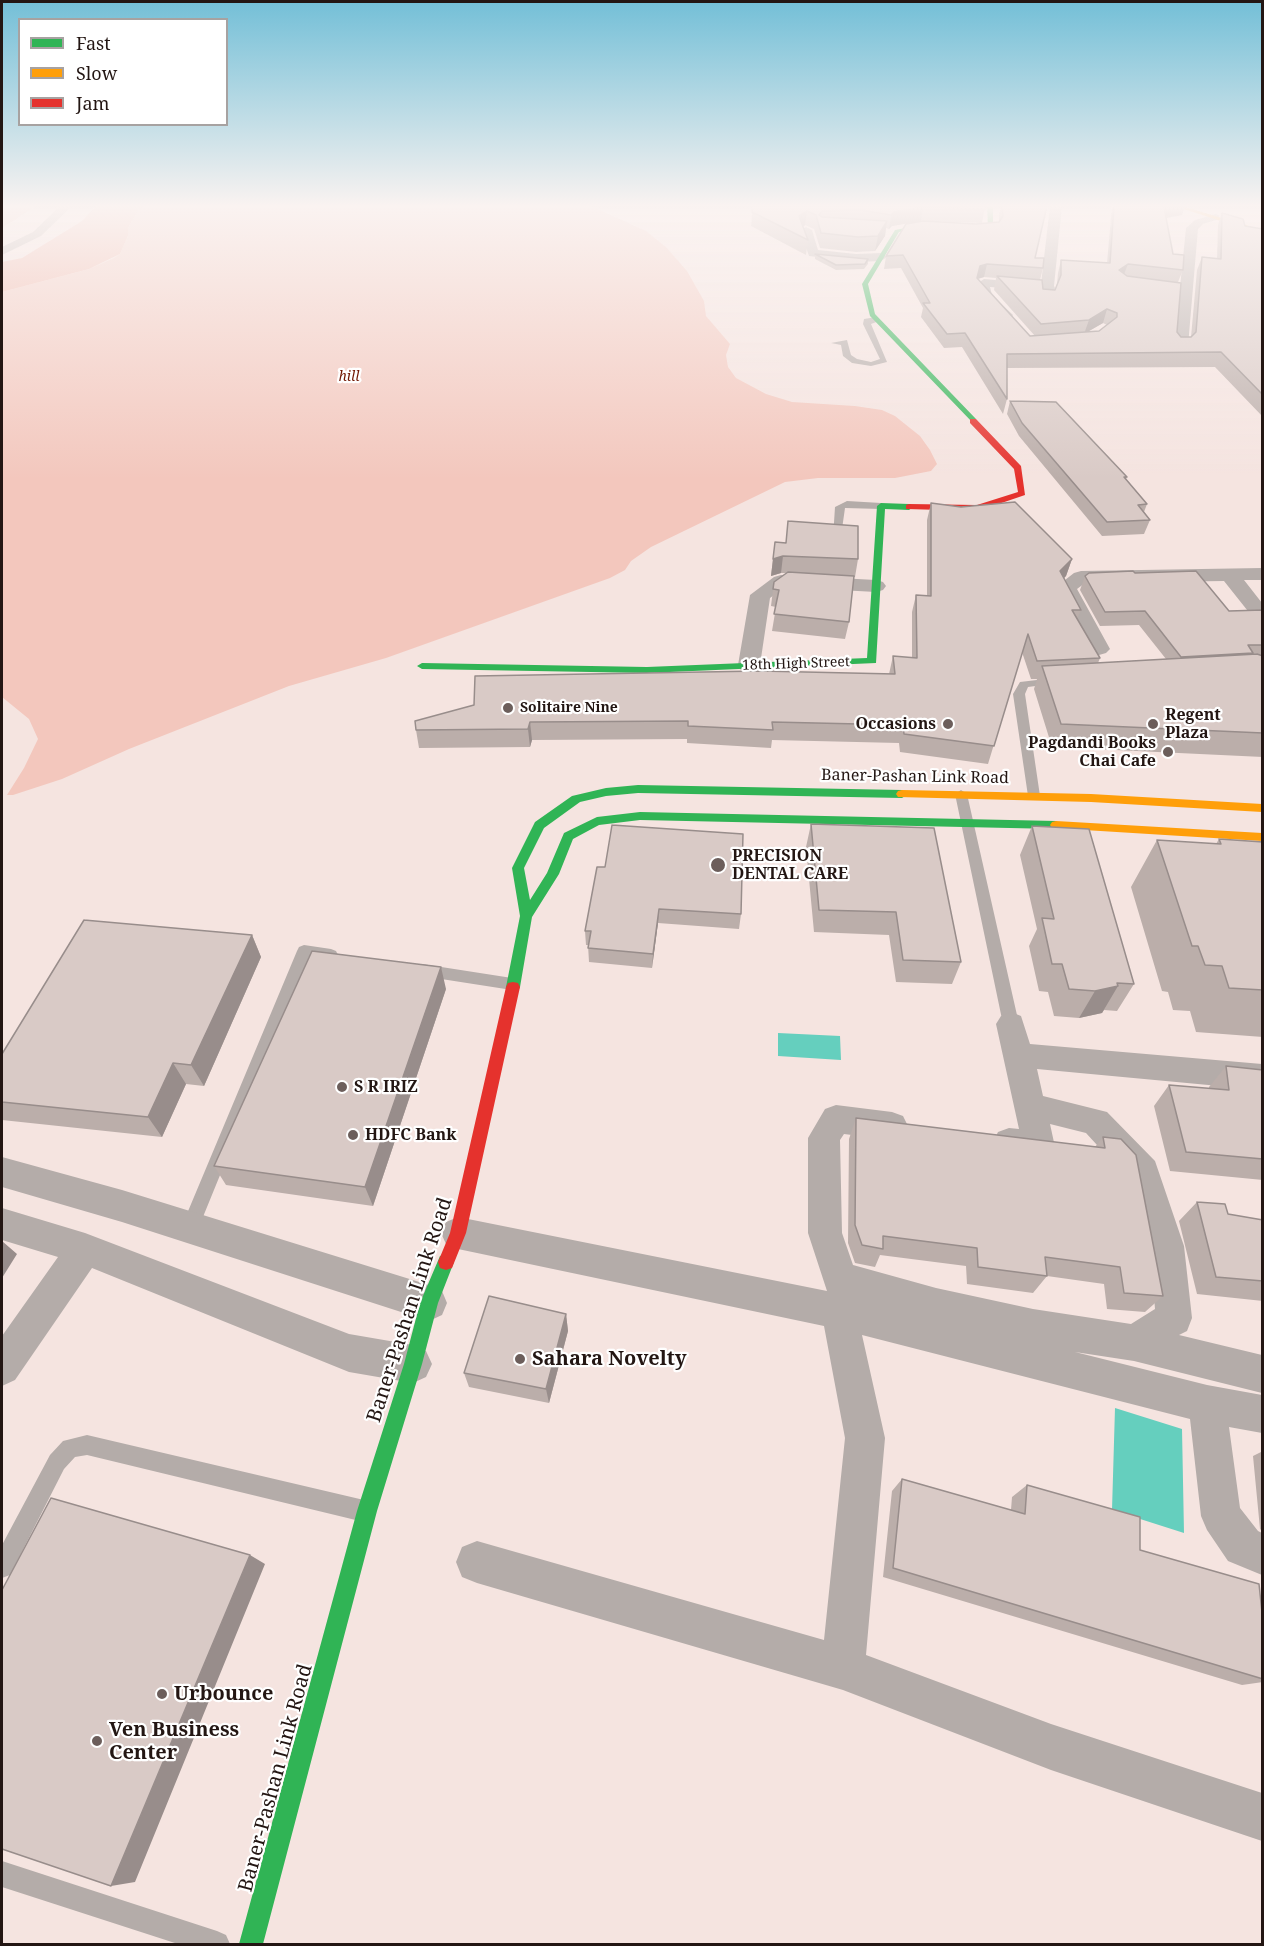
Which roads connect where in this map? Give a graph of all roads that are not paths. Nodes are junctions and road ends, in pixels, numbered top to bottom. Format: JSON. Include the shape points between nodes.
{"nodes":[{"id":1,"x":868,"y":297,"type":"edge"},
{"id":2,"x":987,"y":297,"type":"edge"},
{"id":3,"x":1181,"y":297,"type":"edge"},
{"id":4,"x":876,"y":319,"type":"junction"},
{"id":5,"x":1017,"y":328,"type":"edge"},
{"id":6,"x":835,"y":343,"type":"dead end"},
{"id":7,"x":1181,"y":346,"type":"edge"},
{"id":8,"x":881,"y":506,"type":"junction"},
{"id":9,"x":836,"y":536,"type":"edge"},
{"id":10,"x":1263,"y":574,"type":"edge"},
{"id":11,"x":1229,"y":575,"type":"junction"},
{"id":12,"x":876,"y":586,"type":"junction"},
{"id":13,"x":1263,"y":616,"type":"edge"},
{"id":14,"x":1099,"y":649,"type":"dead end"},
{"id":15,"x":749,"y":665,"type":"junction"},
{"id":16,"x":422,"y":666,"type":"dead end"},
{"id":17,"x":1068,"y":680,"type":"edge"},
{"id":18,"x":638,"y":789,"type":"junction"},
{"id":19,"x":961,"y":794,"type":"junction"},
{"id":20,"x":1034,"y":796,"type":"junction"},
{"id":21,"x":1263,"y":808,"type":"edge"},
{"id":22,"x":640,"y":816,"type":"junction"},
{"id":23,"x":968,"y":823,"type":"junction"},
{"id":24,"x":1263,"y":837,"type":"edge"},
{"id":25,"x":526,"y":916,"type":"junction"},
{"id":26,"x":350,"y":958,"type":"edge"},
{"id":27,"x":408,"y":967,"type":"edge"},
{"id":28,"x":512,"y":984,"type":"junction"},
{"id":29,"x":1011,"y":1024,"type":"joint"},
{"id":30,"x":1018,"y":1055,"type":"junction"},
{"id":31,"x":1263,"y":1077,"type":"edge"},
{"id":32,"x":1030,"y":1106,"type":"junction"},
{"id":33,"x":922,"y":1130,"type":"edge"},
{"id":34,"x":981,"y":1138,"type":"edge"},
{"id":35,"x":2,"y":1172,"type":"edge"},
{"id":36,"x":2,"y":1224,"type":"edge"},
{"id":37,"x":190,"y":1228,"type":"junction"},
{"id":38,"x":458,"y":1233,"type":"junction"},
{"id":39,"x":85,"y":1249,"type":"junction"},
{"id":40,"x":429,"y":1303,"type":"junction"},
{"id":41,"x":839,"y":1311,"type":"junction"},
{"id":42,"x":1134,"y":1343,"type":"junction"},
{"id":43,"x":413,"y":1364,"type":"junction"},
{"id":44,"x":2,"y":1366,"type":"edge"},
{"id":45,"x":1263,"y":1374,"type":"edge"},
{"id":46,"x":1207,"y":1404,"type":"junction"},
{"id":47,"x":1263,"y":1414,"type":"edge"},
{"id":48,"x":367,"y":1511,"type":"junction"},
{"id":49,"x":1263,"y":1554,"type":"edge"},
{"id":50,"x":477,"y":1562,"type":"dead end"},
{"id":51,"x":2,"y":1567,"type":"edge"},
{"id":52,"x":843,"y":1668,"type":"junction"},
{"id":53,"x":1263,"y":1817,"type":"edge"},
{"id":54,"x":2,"y":1874,"type":"edge"},
{"id":55,"x":218,"y":1944,"type":"edge"},
{"id":56,"x":251,"y":1944,"type":"edge"}],
"edges":[{"from":1,"to":4,"type":"street"},
{"from":2,"to":5,"type":"street"},
{"from":3,"to":7,"type":"street"},
{"from":4,"to":6,"type":"lane","via":[[867,324],[884,360],[871,364],[855,362],[848,356],[844,342]]},
{"from":4,"to":8,"type":"street","via":[[1018,468],[1022,493],[978,507]]},
{"from":8,"to":9,"type":"lane","via":[[840,507]]},
{"from":8,"to":12,"type":"street","name":"18th High Street"},
{"from":10,"to":11,"type":"street"},
{"from":11,"to":13,"type":"street"},
{"from":11,"to":14,"type":"street","via":[[1081,577],[1066,587]]},
{"from":12,"to":15,"type":"street","via":[[781,581],[759,595]]},
{"from":12,"to":15,"type":"street","name":"18th High Street","via":[[872,661]]},
{"from":15,"to":16,"type":"street","name":"18th High Street","via":[[647,670]]},
{"from":17,"to":20,"type":"lane","via":[[1024,684],[1019,694]]},
{"from":18,"to":19,"type":"street","name":"Baner-Pashan Link Road"},
{"from":18,"to":22,"type":"street"},
{"from":18,"to":25,"type":"street","name":"Baner-Pashan Link Road","via":[[576,799],[539,825],[518,868]]},
{"from":19,"to":20,"type":"street","name":"Baner-Pashan Link Road"},
{"from":19,"to":23,"type":"lane"},
{"from":20,"to":21,"type":"street","name":"Baner-Pashan Link Road"},
{"from":22,"to":23,"type":"street"},
{"from":22,"to":25,"type":"street","via":[[597,821],[568,836],[553,874]]},
{"from":23,"to":24,"type":"street","via":[[1100,826]]},
{"from":23,"to":29,"type":"lane"},
{"from":25,"to":28,"type":"street","name":"Baner-Pashan Link Road"},
{"from":26,"to":37,"type":"lane","via":[[304,951]]},
{"from":27,"to":28,"type":"lane"},
{"from":28,"to":38,"type":"street","name":"Baner-Pashan Link Road"},
{"from":29,"to":30,"type":"street"},
{"from":30,"to":31,"type":"street"},
{"from":30,"to":32,"type":"street"},
{"from":32,"to":34,"type":"street","via":[[1040,1147]]},
{"from":32,"to":42,"type":"street","via":[[1096,1122],[1143,1172],[1167,1246],[1174,1318]]},
{"from":33,"to":42,"type":"street","via":[[836,1119],[824,1138],[825,1233],[840,1279],[936,1306]]},
{"from":35,"to":37,"type":"street"},
{"from":36,"to":39,"type":"street"},
{"from":37,"to":40,"type":"street"},
{"from":38,"to":40,"type":"street","name":"Baner-Pashan Link Road"},
{"from":38,"to":41,"type":"street"},
{"from":39,"to":43,"type":"street","via":[[349,1353]]},
{"from":39,"to":44,"type":"street"},
{"from":40,"to":43,"type":"street","name":"Baner-Pashan Link Road"},
{"from":41,"to":46,"type":"street"},
{"from":41,"to":52,"type":"street","via":[[865,1438]]},
{"from":42,"to":45,"type":"street"},
{"from":43,"to":48,"type":"street","name":"Baner-Pashan Link Road"},
{"from":46,"to":47,"type":"street"},
{"from":46,"to":49,"type":"street","via":[[1221,1516],[1243,1546]]},
{"from":48,"to":51,"type":"lane","via":[[87,1445],[70,1448],[57,1462]]},
{"from":48,"to":56,"type":"street","name":"Baner-Pashan Link Road"},
{"from":50,"to":52,"type":"street"},
{"from":52,"to":53,"type":"street","via":[[1051,1747]]},
{"from":54,"to":55,"type":"lane"}]}
